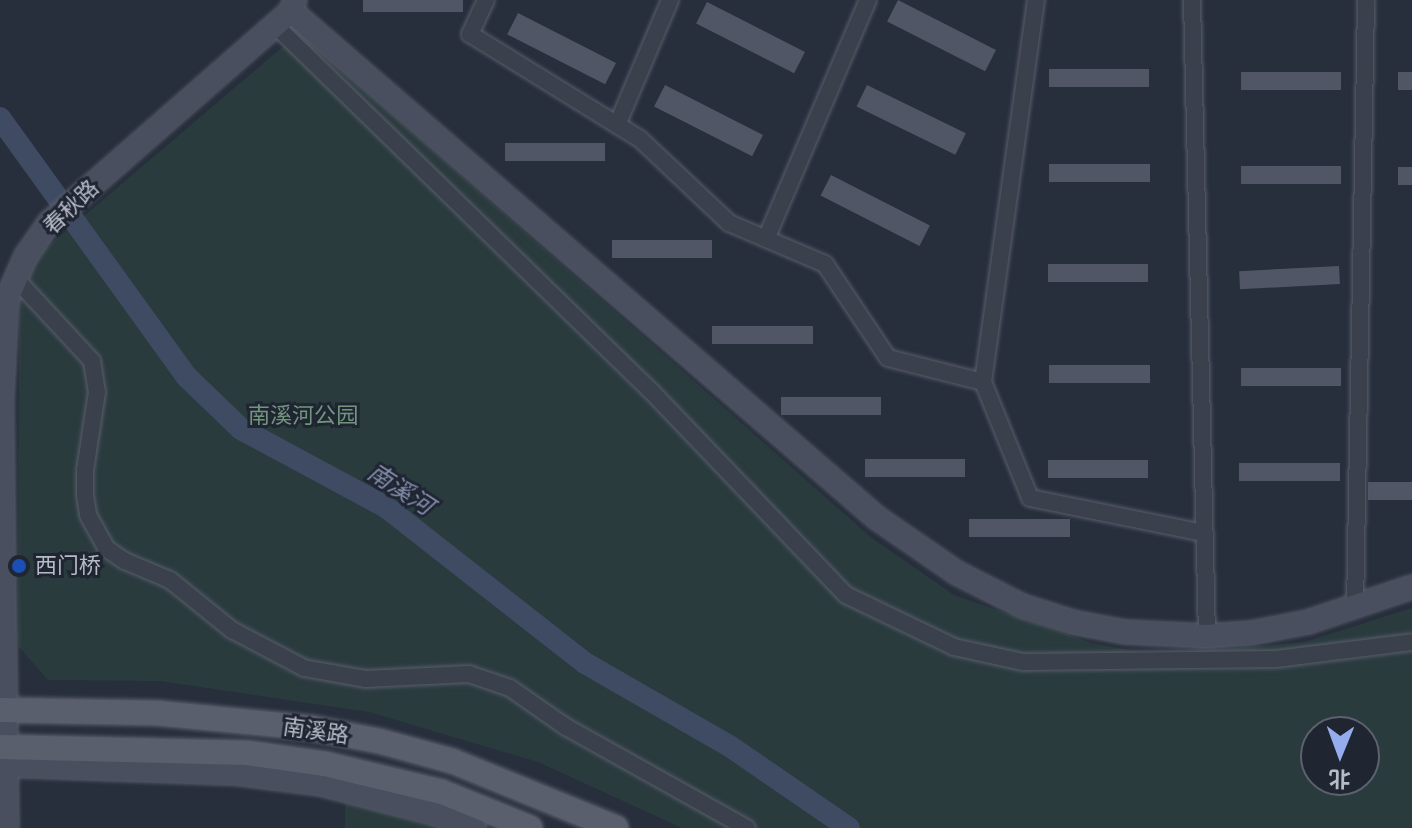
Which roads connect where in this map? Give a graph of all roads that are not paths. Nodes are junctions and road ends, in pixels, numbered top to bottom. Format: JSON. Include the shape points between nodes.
{"nodes":[{"id":1,"x":486,"y":0,"type":"edge"},
{"id":2,"x":670,"y":0,"type":"edge"},
{"id":3,"x":868,"y":0,"type":"edge"},
{"id":4,"x":1036,"y":0,"type":"edge"},
{"id":5,"x":1192,"y":0,"type":"edge"},
{"id":6,"x":1366,"y":0,"type":"edge"},
{"id":7,"x":287,"y":12,"type":"edge"},
{"id":8,"x":617,"y":125,"type":"junction"},
{"id":9,"x":766,"y":239,"type":"junction"},
{"id":10,"x":16,"y":279,"type":"junction"},
{"id":11,"x":983,"y":382,"type":"junction"},
{"id":12,"x":1204,"y":533,"type":"junction"},
{"id":13,"x":1412,"y":587,"type":"edge"},
{"id":14,"x":1355,"y":608,"type":"junction"},
{"id":15,"x":1207,"y":636,"type":"junction"},
{"id":16,"x":1412,"y":642,"type":"edge"},
{"id":17,"x":2,"y":710,"type":"edge"},
{"id":18,"x":3,"y":756,"type":"edge"},
{"id":19,"x":459,"y":799,"type":"junction"},
{"id":20,"x":7,"y":828,"type":"edge"},
{"id":21,"x":474,"y":828,"type":"edge"},
{"id":22,"x":483,"y":828,"type":"edge"},
{"id":23,"x":530,"y":828,"type":"edge"},
{"id":24,"x":616,"y":828,"type":"edge"},
{"id":25,"x":747,"y":828,"type":"edge"}],
"edges":[{"from":1,"to":8,"type":"street","via":[[470,34]]},
{"from":2,"to":8,"type":"street"},
{"from":3,"to":9,"type":"street"},
{"from":4,"to":11,"type":"street"},
{"from":5,"to":12,"type":"street"},
{"from":6,"to":14,"type":"street"},
{"from":7,"to":10,"type":"street","name":"春秋路","via":[[49,223]]},
{"from":7,"to":15,"type":"street","via":[[877,518],[920,549],[1009,600],[1047,614],[1125,632]]},
{"from":7,"to":16,"type":"street","via":[[846,595],[954,647],[1023,662],[1276,659]]},
{"from":8,"to":9,"type":"street","via":[[640,139],[729,223]]},
{"from":9,"to":11,"type":"street","via":[[825,264],[888,358]]},
{"from":10,"to":17,"type":"street","name":"春秋路","via":[[7,299],[2,397]]},
{"from":10,"to":25,"type":"street","via":[[92,361],[97,392],[85,495],[88,515],[107,549],[170,580],[232,630],[304,668],[365,679],[469,674],[510,688],[566,727]]},
{"from":11,"to":12,"type":"street","via":[[1030,498]]},
{"from":12,"to":15,"type":"street"},
{"from":13,"to":14,"type":"street"},
{"from":14,"to":15,"type":"street","via":[[1265,630]]},
{"from":17,"to":18,"type":"street","name":"春秋路"},
{"from":17,"to":24,"type":"main road","name":"南溪路","via":[[157,713],[311,728],[379,741],[452,761]]},
{"from":18,"to":19,"type":"main road","name":"南溪路","via":[[247,753],[325,764]]},
{"from":18,"to":20,"type":"street","name":"春秋路"},
{"from":18,"to":21,"type":"street","via":[[321,784]]},
{"from":19,"to":22,"type":"main road"},
{"from":19,"to":23,"type":"main road","name":"南溪路"}]}
